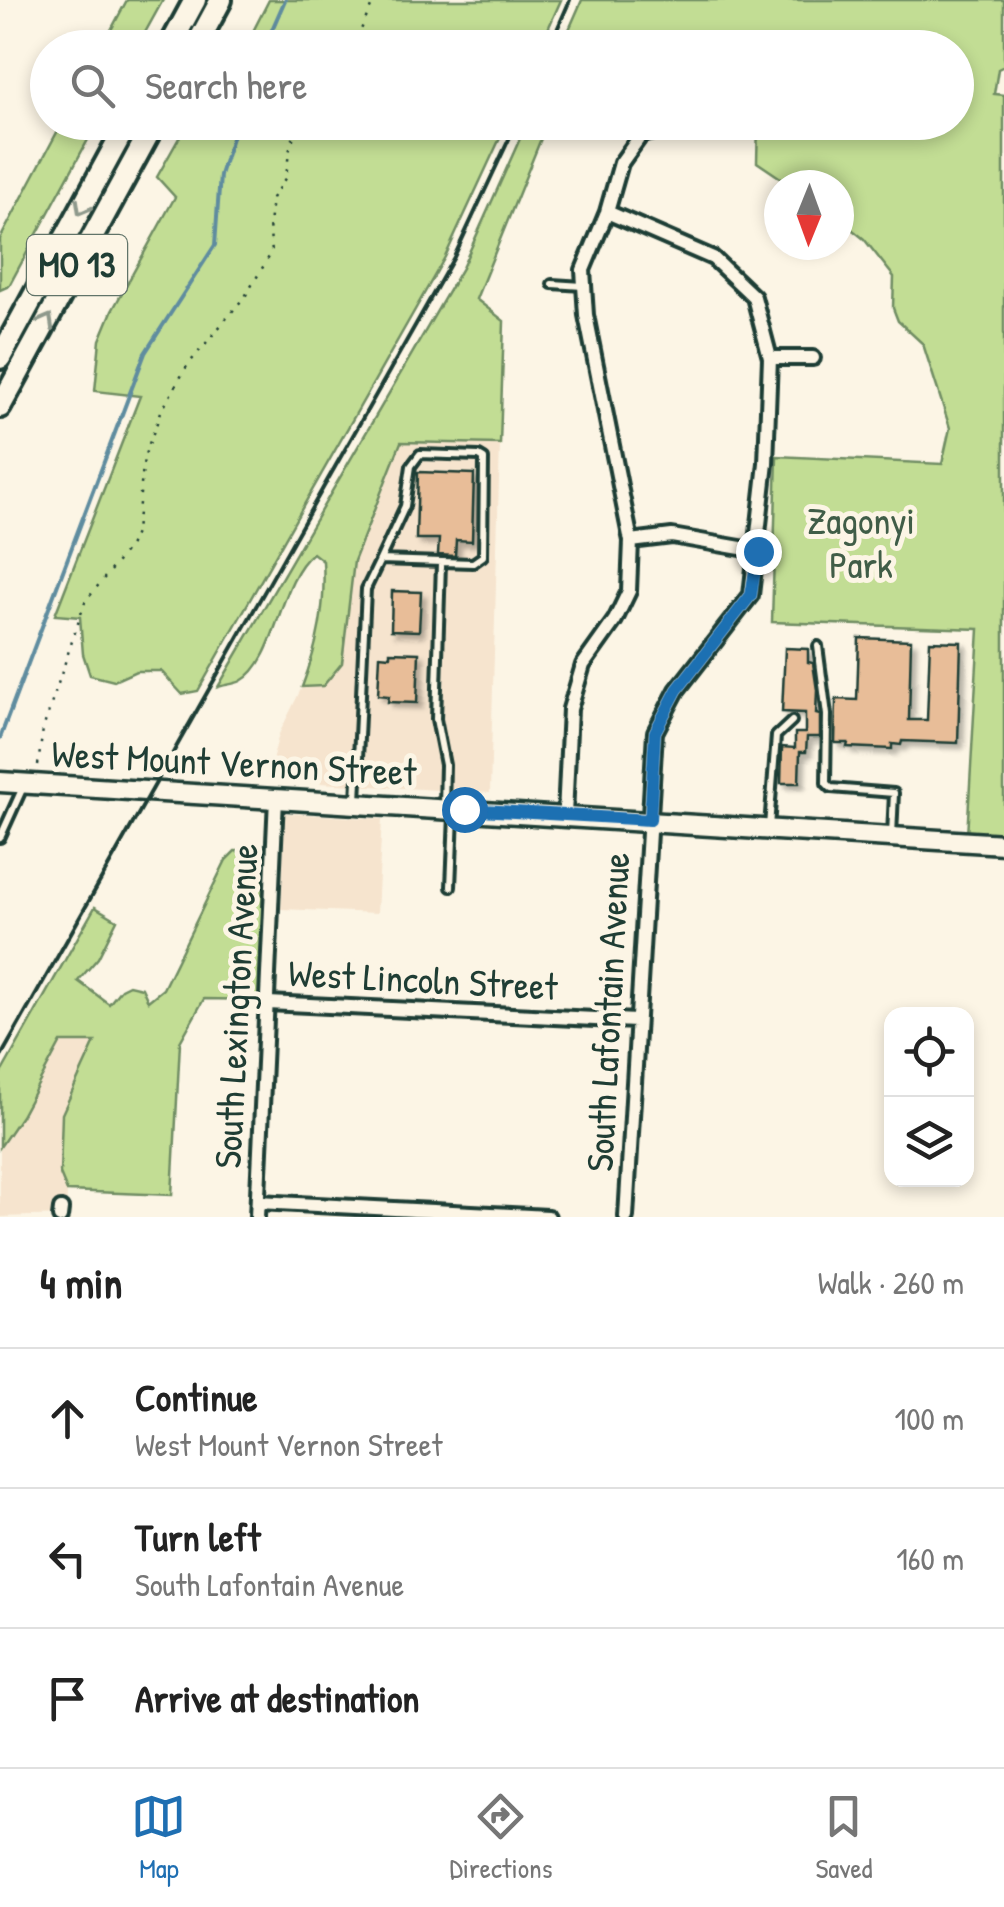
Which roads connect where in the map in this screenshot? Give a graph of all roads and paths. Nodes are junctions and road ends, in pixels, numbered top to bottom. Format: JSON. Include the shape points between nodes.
{"nodes":[{"id":1,"x":195,"y":0,"type":"edge"},
{"id":2,"x":221,"y":0,"type":"edge"},
{"id":3,"x":374,"y":0,"type":"edge"},
{"id":4,"x":179,"y":30,"type":"edge"},
{"id":5,"x":205,"y":30,"type":"edge"},
{"id":6,"x":361,"y":30,"type":"edge"},
{"id":7,"x":118,"y":140,"type":"edge"},
{"id":8,"x":144,"y":140,"type":"edge"},
{"id":9,"x":292,"y":140,"type":"edge"},
{"id":10,"x":637,"y":140,"type":"edge"},
{"id":11,"x":606,"y":212,"type":"junction"},
{"id":12,"x":552,"y":284,"type":"dead end"},
{"id":13,"x":584,"y":286,"type":"junction"},
{"id":14,"x":0,"y":358,"type":"edge"},
{"id":15,"x":770,"y":358,"type":"junction"},
{"id":16,"x":814,"y":358,"type":"dead end"},
{"id":17,"x":0,"y":406,"type":"edge"},
{"id":18,"x":630,"y":541,"type":"junction"},
{"id":19,"x":758,"y":551,"type":"junction"},
{"id":20,"x":380,"y":560,"type":"junction"},
{"id":21,"x":442,"y":562,"type":"junction"},
{"id":22,"x":818,"y":646,"type":"dead end"},
{"id":23,"x":792,"y":721,"type":"dead end"},
{"id":24,"x":38,"y":766,"type":"dead end"},
{"id":25,"x":0,"y":782,"type":"edge"},
{"id":26,"x":25,"y":783,"type":"junction"},
{"id":27,"x":276,"y":798,"type":"junction"},
{"id":28,"x":356,"y":803,"type":"junction"},
{"id":29,"x":449,"y":808,"type":"junction"},
{"id":30,"x":566,"y":815,"type":"junction"},
{"id":31,"x":650,"y":820,"type":"junction"},
{"id":32,"x":769,"y":828,"type":"junction"},
{"id":33,"x":892,"y":836,"type":"junction"},
{"id":34,"x":0,"y":838,"type":"edge"},
{"id":35,"x":1004,"y":844,"type":"edge"},
{"id":36,"x":452,"y":886,"type":"dead end"},
{"id":37,"x":268,"y":1003,"type":"junction"},
{"id":38,"x":636,"y":1021,"type":"junction"},
{"id":39,"x":258,"y":1202,"type":"junction"},
{"id":40,"x":440,"y":1214,"type":"edge"},
{"id":41,"x":257,"y":1217,"type":"edge"},
{"id":42,"x":548,"y":1217,"type":"edge"},
{"id":43,"x":626,"y":1217,"type":"edge"}],
"edges":[{"from":1,"to":4,"type":"main road"},
{"from":2,"to":5,"type":"main road"},
{"from":3,"to":6,"type":"path"},
{"from":7,"to":14,"type":"main road","number":"MO 13","one_way":true},
{"from":17,"to":8,"type":"main road","number":"MO 13","one_way":true},
{"from":9,"to":24,"type":"path","via":[[286,176],[272,198],[272,252],[161,412],[144,456],[136,532],[85,602],[42,729]]},
{"from":10,"to":11,"type":"street","via":[[621,164]]},
{"from":11,"to":13,"type":"street","via":[[583,270]]},
{"from":11,"to":15,"type":"street","name":"South Lafontain Avenue","via":[[713,258],[754,297]]},
{"from":12,"to":13,"type":"lane"},
{"from":13,"to":18,"type":"street"},
{"from":15,"to":16,"type":"street"},
{"from":15,"to":19,"type":"street","name":"South Lafontain Avenue"},
{"from":18,"to":19,"type":"street","via":[[672,536]]},
{"from":18,"to":30,"type":"street","via":[[630,590],[583,665],[570,709]]},
{"from":19,"to":31,"type":"street","name":"South Lafontain Avenue","via":[[751,595],[677,690],[655,732]]},
{"from":20,"to":21,"type":"lane"},
{"from":20,"to":21,"type":"lane","via":[[406,506],[414,458],[479,456],[486,464],[482,556],[473,563]]},
{"from":20,"to":28,"type":"lane","via":[[366,589]]},
{"from":21,"to":29,"type":"lane","via":[[436,702]]},
{"from":22,"to":33,"type":"lane","via":[[828,716],[826,783],[894,792]]},
{"from":23,"to":32,"type":"lane","via":[[776,736]]},
{"from":25,"to":26,"type":"street","name":"West Mount Vernon Street"},
{"from":26,"to":27,"type":"street","name":"West Mount Vernon Street"},
{"from":26,"to":34,"type":"lane"},
{"from":27,"to":28,"type":"street","name":"West Mount Vernon Street"},
{"from":27,"to":37,"type":"street","name":"South Lexington Avenue"},
{"from":28,"to":29,"type":"street","name":"West Mount Vernon Street"},
{"from":29,"to":30,"type":"street","name":"West Mount Vernon Street"},
{"from":29,"to":36,"type":"lane"},
{"from":30,"to":31,"type":"street","name":"West Mount Vernon Street"},
{"from":31,"to":32,"type":"street","name":"West Mount Vernon Street"},
{"from":31,"to":38,"type":"street","name":"South Lafontain Avenue"},
{"from":32,"to":33,"type":"street","name":"West Mount Vernon Street"},
{"from":33,"to":35,"type":"street","name":"West Mount Vernon Street"},
{"from":37,"to":38,"type":"street","name":"West Lincoln Street"},
{"from":37,"to":39,"type":"street","name":"South Lexington Avenue"},
{"from":38,"to":43,"type":"street","name":"South Lafontain Avenue"},
{"from":39,"to":40,"type":"street"},
{"from":39,"to":41,"type":"street","name":"South Lexington Avenue"},
{"from":40,"to":42,"type":"street"}]}
